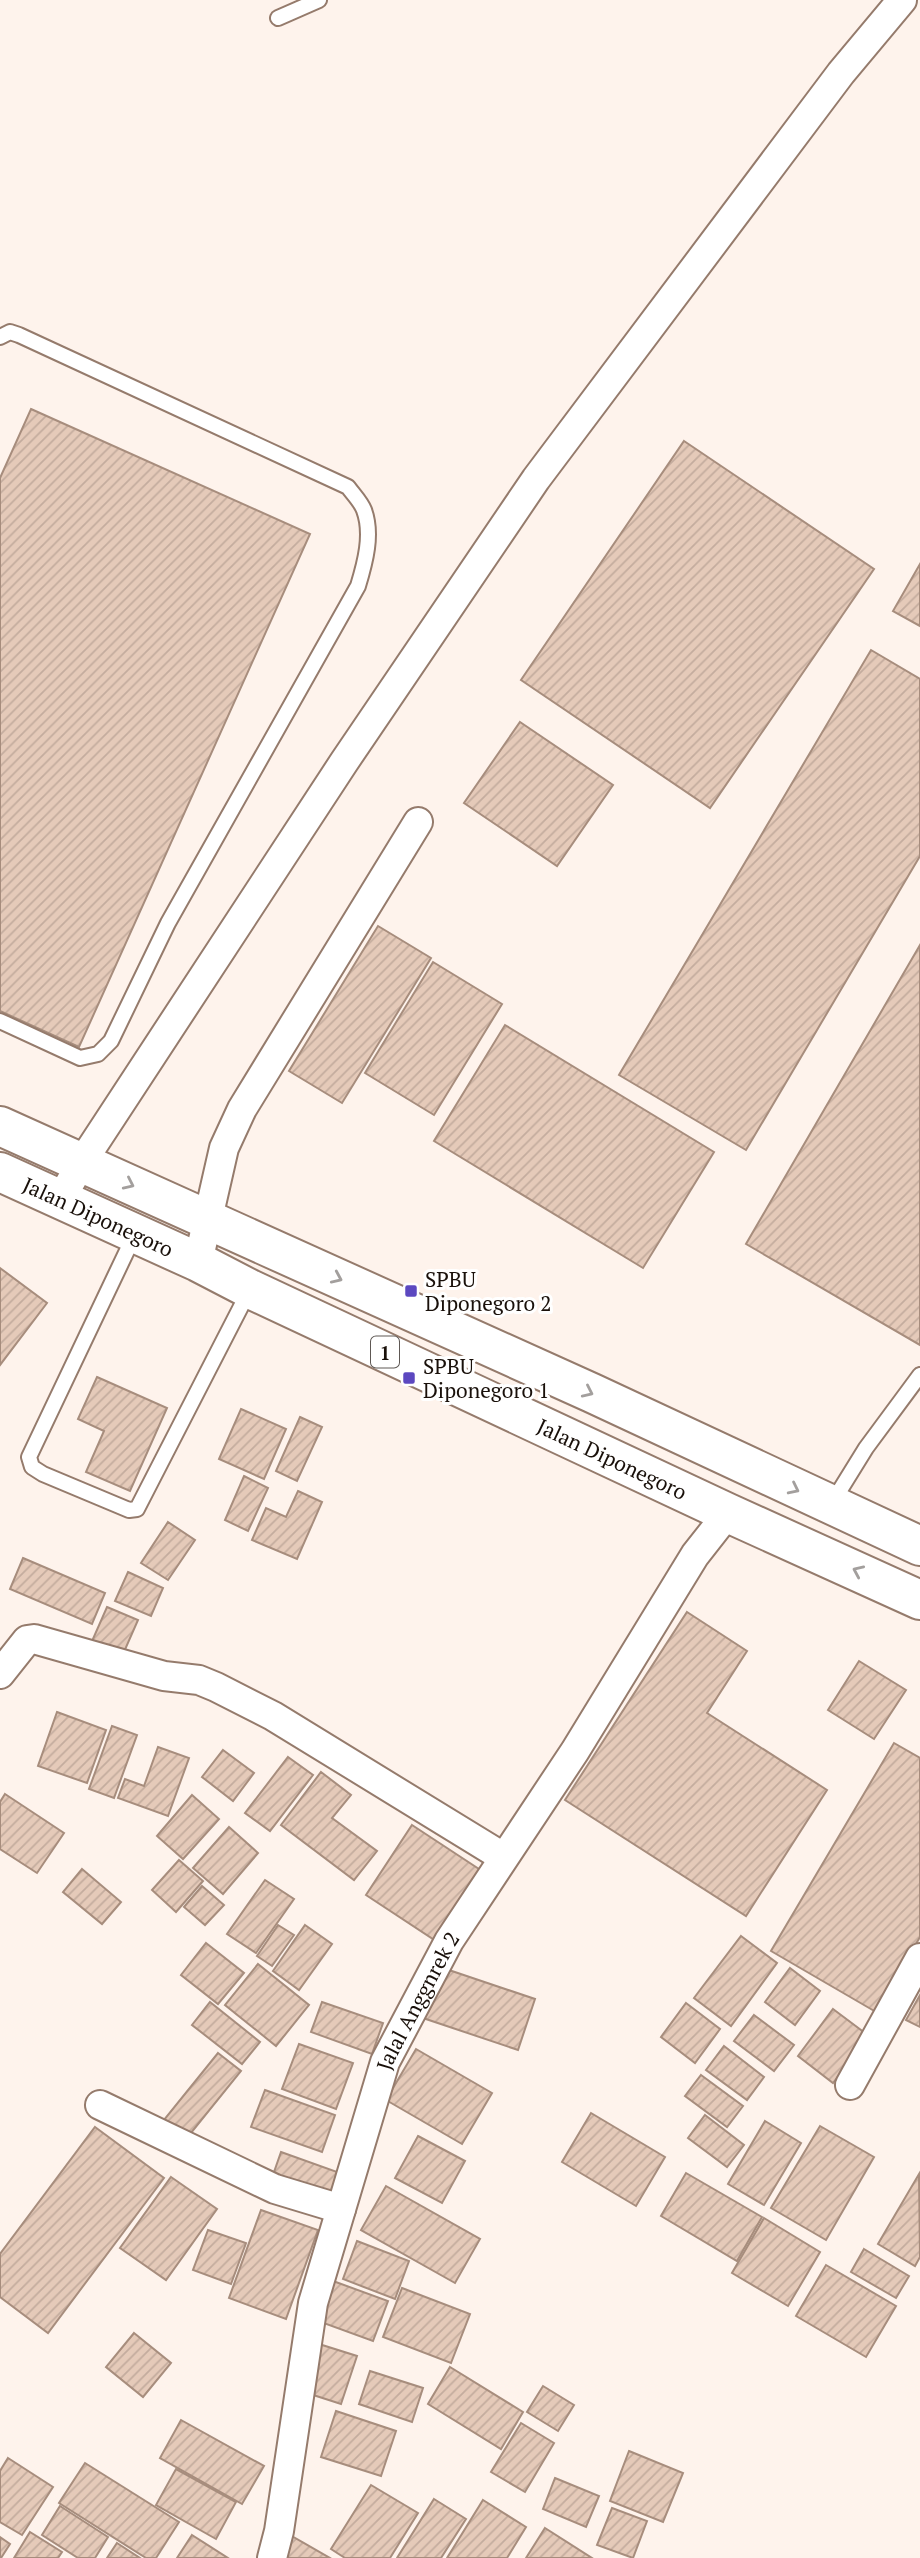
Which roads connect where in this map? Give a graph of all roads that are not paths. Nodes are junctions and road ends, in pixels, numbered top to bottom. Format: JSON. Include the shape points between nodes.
{"nodes":[{"id":1,"x":319,"y":0,"type":"edge"},
{"id":2,"x":902,"y":0,"type":"edge"},
{"id":3,"x":278,"y":18,"type":"dead end"},
{"id":4,"x":0,"y":337,"type":"edge"},
{"id":5,"x":418,"y":822,"type":"dead end"},
{"id":6,"x":0,"y":1021,"type":"edge"},
{"id":7,"x":0,"y":1126,"type":"edge"},
{"id":8,"x":82,"y":1162,"type":"junction"},
{"id":9,"x":0,"y":1172,"type":"edge"},
{"id":10,"x":60,"y":1200,"type":"junction"},
{"id":11,"x":209,"y":1220,"type":"junction"},
{"id":12,"x":134,"y":1235,"type":"junction"},
{"id":13,"x":198,"y":1262,"type":"junction"},
{"id":14,"x":250,"y":1289,"type":"junction"},
{"id":15,"x":920,"y":1375,"type":"edge"},
{"id":16,"x":831,"y":1506,"type":"junction"},
{"id":17,"x":728,"y":1513,"type":"junction"},
{"id":18,"x":920,"y":1546,"type":"edge"},
{"id":19,"x":920,"y":1600,"type":"edge"},
{"id":20,"x":0,"y":1674,"type":"edge"},
{"id":21,"x":503,"y":1857,"type":"junction"},
{"id":22,"x":920,"y":1958,"type":"edge"},
{"id":23,"x":850,"y":2085,"type":"dead end"},
{"id":24,"x":100,"y":2105,"type":"dead end"},
{"id":25,"x":341,"y":2209,"type":"junction"},
{"id":26,"x":272,"y":2558,"type":"edge"}],
"edges":[{"from":1,"to":3,"type":"lane"},
{"from":2,"to":8,"type":"street","via":[[841,73],[536,479]]},
{"from":4,"to":6,"type":"lane","via":[[10,332],[19,335],[348,487],[364,509],[367,532],[358,586],[168,923],[111,1041],[98,1054],[80,1058]]},
{"from":5,"to":11,"type":"street","via":[[242,1109],[225,1148]]},
{"from":7,"to":8,"type":"highway","name":"Jalan Diponegoro","number":"1"},
{"from":8,"to":10,"type":"street"},
{"from":8,"to":11,"type":"highway","name":"Jalan Diponegoro","number":"1","one_way":true},
{"from":9,"to":10,"type":"highway","name":"Jalan Diponegoro","number":"1"},
{"from":10,"to":12,"type":"highway","name":"Jalan Diponegoro","number":"1"},
{"from":11,"to":13,"type":"street"},
{"from":11,"to":16,"type":"highway","name":"Jalan Diponegoro","number":"1","one_way":true},
{"from":12,"to":13,"type":"highway","name":"Jalan Diponegoro","number":"1"},
{"from":12,"to":14,"type":"lane","via":[[29,1457],[32,1467],[43,1474],[129,1510],[137,1509]]},
{"from":13,"to":14,"type":"highway","name":"Jalan Diponegoro","number":"1"},
{"from":14,"to":17,"type":"highway","name":"Jalan Diponegoro","number":"1"},
{"from":15,"to":16,"type":"lane","via":[[866,1448]]},
{"from":16,"to":18,"type":"highway","name":"Jalan Diponegoro","number":"1"},
{"from":19,"to":17,"type":"highway","name":"Jalan Diponegoro","number":"1","one_way":true},
{"from":17,"to":21,"type":"street","name":"Jalal Anggnrek 2","via":[[695,1555],[575,1751]]},
{"from":20,"to":21,"type":"street","via":[[27,1640],[34,1639],[208,1684],[273,1716]]},
{"from":21,"to":25,"type":"street","name":"Jalal Anggnrek 2","via":[[449,1941],[385,2062]]},
{"from":22,"to":23,"type":"street"},
{"from":24,"to":25,"type":"street","via":[[275,2189]]},
{"from":25,"to":26,"type":"street","name":"Jalal Anggnrek 2","via":[[313,2303]]}]}
